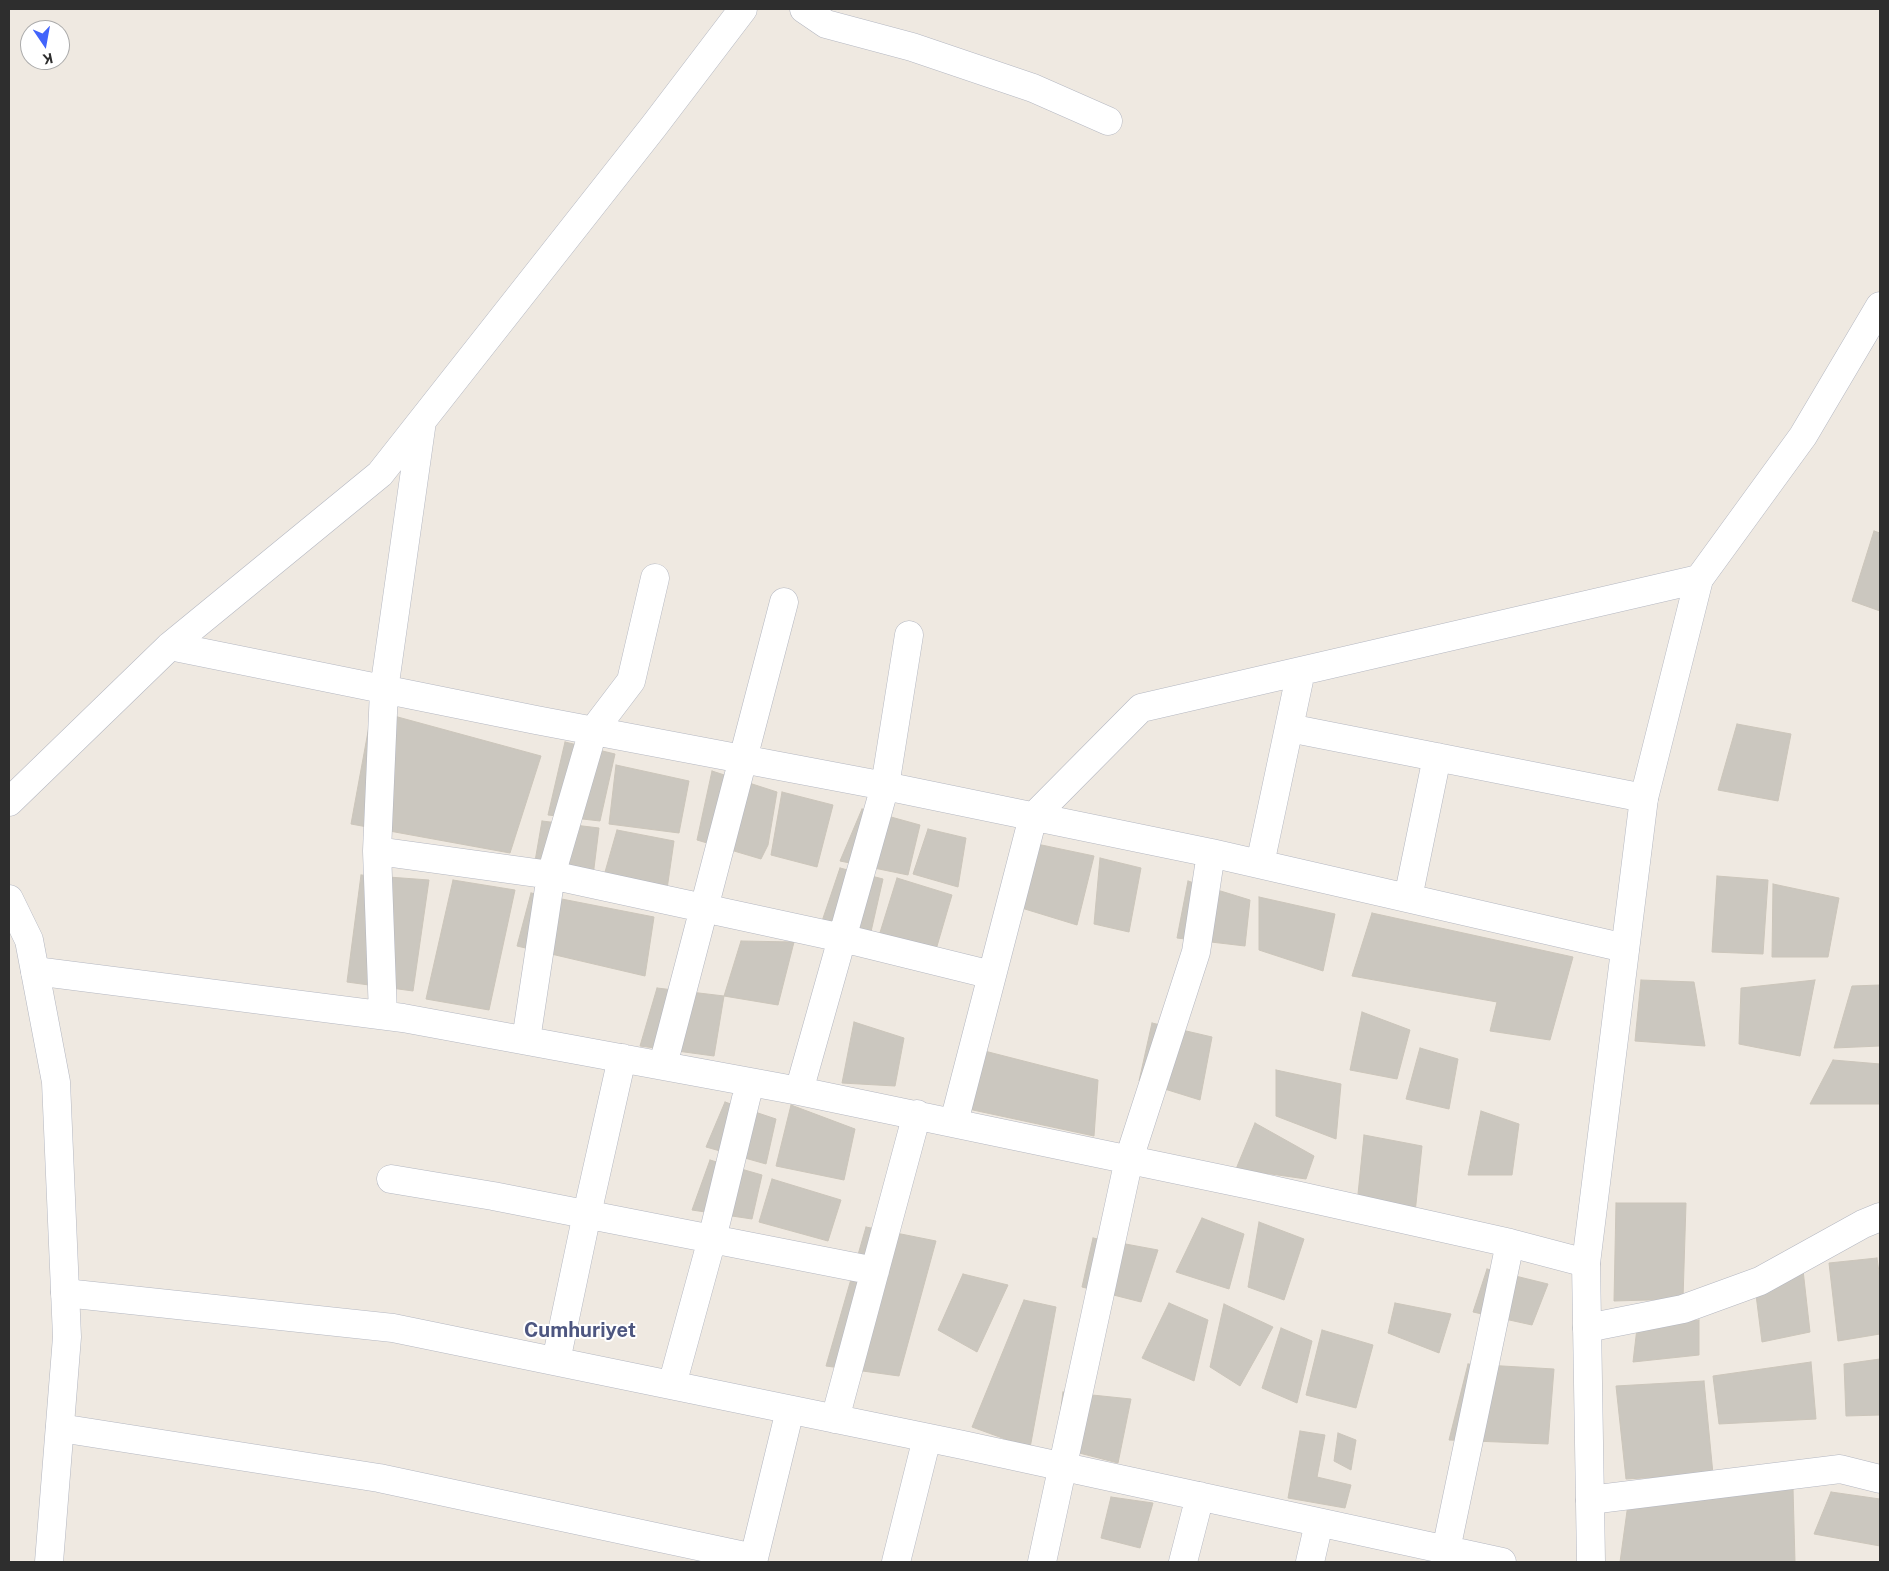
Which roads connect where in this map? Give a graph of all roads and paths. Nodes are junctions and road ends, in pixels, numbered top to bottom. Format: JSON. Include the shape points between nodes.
{"nodes":[{"id":1,"x":743,"y":9,"type":"edge"},
{"id":2,"x":804,"y":9,"type":"edge"},
{"id":3,"x":1108,"y":121,"type":"dead end"},
{"id":4,"x":1880,"y":306,"type":"edge"},
{"id":5,"x":423,"y":420,"type":"junction"},
{"id":6,"x":655,"y":578,"type":"dead end"},
{"id":7,"x":1699,"y":579,"type":"junction"},
{"id":8,"x":784,"y":602,"type":"dead end"},
{"id":9,"x":909,"y":635,"type":"dead end"},
{"id":10,"x":170,"y":646,"type":"junction"},
{"id":11,"x":1301,"y":671,"type":"junction"},
{"id":12,"x":384,"y":690,"type":"junction"},
{"id":13,"x":1289,"y":728,"type":"junction"},
{"id":14,"x":593,"y":732,"type":"junction"},
{"id":15,"x":1437,"y":758,"type":"junction"},
{"id":16,"x":743,"y":759,"type":"junction"},
{"id":17,"x":885,"y":786,"type":"junction"},
{"id":18,"x":1644,"y":798,"type":"junction"},
{"id":19,"x":9,"y":802,"type":"edge"},
{"id":20,"x":1032,"y":817,"type":"junction"},
{"id":21,"x":377,"y":851,"type":"junction"},
{"id":22,"x":1211,"y":853,"type":"junction"},
{"id":23,"x":1260,"y":864,"type":"junction"},
{"id":24,"x":551,"y":875,"type":"junction"},
{"id":25,"x":1408,"y":898,"type":"junction"},
{"id":26,"x":9,"y":899,"type":"edge"},
{"id":27,"x":704,"y":908,"type":"junction"},
{"id":28,"x":842,"y":938,"type":"junction"},
{"id":29,"x":1625,"y":948,"type":"junction"},
{"id":30,"x":35,"y":971,"type":"junction"},
{"id":31,"x":992,"y":975,"type":"junction"},
{"id":32,"x":384,"y":1015,"type":"junction"},
{"id":33,"x":526,"y":1040,"type":"junction"},
{"id":34,"x":622,"y":1058,"type":"junction"},
{"id":35,"x":663,"y":1065,"type":"junction"},
{"id":36,"x":750,"y":1082,"type":"junction"},
{"id":37,"x":799,"y":1091,"type":"junction"},
{"id":38,"x":917,"y":1114,"type":"junction"},
{"id":39,"x":954,"y":1122,"type":"junction"},
{"id":40,"x":1129,"y":1159,"type":"junction"},
{"id":41,"x":391,"y":1179,"type":"dead end"},
{"id":42,"x":586,"y":1214,"type":"junction"},
{"id":43,"x":1880,"y":1217,"type":"edge"},
{"id":44,"x":712,"y":1238,"type":"junction"},
{"id":45,"x":1510,"y":1243,"type":"junction"},
{"id":46,"x":1586,"y":1263,"type":"junction"},
{"id":47,"x":875,"y":1271,"type":"junction"},
{"id":48,"x":65,"y":1293,"type":"junction"},
{"id":49,"x":1587,"y":1328,"type":"junction"},
{"id":50,"x":556,"y":1361,"type":"junction"},
{"id":51,"x":672,"y":1385,"type":"junction"},
{"id":52,"x":790,"y":1410,"type":"junction"},
{"id":53,"x":835,"y":1419,"type":"junction"},
{"id":54,"x":60,"y":1428,"type":"junction"},
{"id":55,"x":927,"y":1438,"type":"junction"},
{"id":56,"x":1063,"y":1467,"type":"junction"},
{"id":57,"x":1880,"y":1479,"type":"edge"},
{"id":58,"x":1200,"y":1496,"type":"junction"},
{"id":59,"x":1590,"y":1500,"type":"junction"},
{"id":60,"x":1319,"y":1523,"type":"junction"},
{"id":61,"x":1432,"y":1553,"type":"edge"},
{"id":62,"x":754,"y":1560,"type":"edge"},
{"id":63,"x":49,"y":1562,"type":"edge"},
{"id":64,"x":896,"y":1562,"type":"edge"},
{"id":65,"x":1042,"y":1562,"type":"edge"},
{"id":66,"x":1183,"y":1562,"type":"edge"},
{"id":67,"x":1310,"y":1562,"type":"edge"},
{"id":68,"x":1502,"y":1562,"type":"edge"},
{"id":69,"x":1592,"y":1562,"type":"edge"}],
"edges":[{"from":1,"to":5,"type":"street"},
{"from":2,"to":3,"type":"street","via":[[826,24],[912,47],[1033,88]]},
{"from":4,"to":7,"type":"street","via":[[1803,436]]},
{"from":5,"to":10,"type":"street","via":[[380,474]]},
{"from":5,"to":12,"type":"street"},
{"from":6,"to":14,"type":"street","via":[[630,681]]},
{"from":7,"to":11,"type":"street"},
{"from":7,"to":18,"type":"street"},
{"from":8,"to":16,"type":"street"},
{"from":9,"to":17,"type":"street"},
{"from":10,"to":12,"type":"street"},
{"from":10,"to":19,"type":"street"},
{"from":11,"to":13,"type":"street"},
{"from":11,"to":20,"type":"street","via":[[1141,708]]},
{"from":12,"to":14,"type":"street"},
{"from":12,"to":21,"type":"street"},
{"from":13,"to":15,"type":"street"},
{"from":13,"to":23,"type":"street"},
{"from":14,"to":16,"type":"street"},
{"from":14,"to":24,"type":"street"},
{"from":15,"to":18,"type":"street"},
{"from":15,"to":25,"type":"street"},
{"from":16,"to":17,"type":"street"},
{"from":16,"to":27,"type":"street"},
{"from":17,"to":20,"type":"street"},
{"from":17,"to":28,"type":"street"},
{"from":18,"to":29,"type":"street"},
{"from":20,"to":22,"type":"street"},
{"from":20,"to":31,"type":"street"},
{"from":21,"to":24,"type":"street"},
{"from":21,"to":32,"type":"street"},
{"from":22,"to":23,"type":"street"},
{"from":22,"to":40,"type":"street","via":[[1196,952]]},
{"from":23,"to":25,"type":"street"},
{"from":24,"to":27,"type":"street"},
{"from":24,"to":33,"type":"street"},
{"from":25,"to":29,"type":"street"},
{"from":26,"to":30,"type":"street","via":[[28,940]]},
{"from":27,"to":28,"type":"street"},
{"from":27,"to":35,"type":"street"},
{"from":28,"to":31,"type":"street"},
{"from":28,"to":37,"type":"street"},
{"from":29,"to":46,"type":"street"},
{"from":30,"to":32,"type":"street"},
{"from":30,"to":48,"type":"street","via":[[56,1082]]},
{"from":31,"to":39,"type":"street"},
{"from":32,"to":33,"type":"street"},
{"from":33,"to":34,"type":"street"},
{"from":34,"to":35,"type":"street"},
{"from":34,"to":42,"type":"street"},
{"from":35,"to":36,"type":"street"},
{"from":36,"to":37,"type":"street"},
{"from":36,"to":44,"type":"street"},
{"from":37,"to":38,"type":"street"},
{"from":38,"to":39,"type":"street"},
{"from":38,"to":47,"type":"street"},
{"from":39,"to":40,"type":"street"},
{"from":40,"to":45,"type":"street"},
{"from":40,"to":56,"type":"street"},
{"from":41,"to":42,"type":"street"},
{"from":42,"to":44,"type":"street"},
{"from":42,"to":50,"type":"street"},
{"from":43,"to":49,"type":"street","via":[[1760,1281],[1682,1309]]},
{"from":44,"to":47,"type":"street"},
{"from":44,"to":51,"type":"street"},
{"from":45,"to":46,"type":"street"},
{"from":45,"to":61,"type":"street"},
{"from":46,"to":49,"type":"street"},
{"from":47,"to":53,"type":"street"},
{"from":48,"to":50,"type":"street","via":[[392,1328]]},
{"from":48,"to":54,"type":"street","via":[[67,1338]]},
{"from":49,"to":59,"type":"street"},
{"from":50,"to":51,"type":"street"},
{"from":51,"to":52,"type":"street"},
{"from":52,"to":53,"type":"street"},
{"from":52,"to":62,"type":"street"},
{"from":53,"to":55,"type":"street"},
{"from":54,"to":62,"type":"street","via":[[379,1478]]},
{"from":54,"to":63,"type":"street"},
{"from":55,"to":56,"type":"street"},
{"from":55,"to":64,"type":"street"},
{"from":56,"to":58,"type":"street"},
{"from":56,"to":65,"type":"street"},
{"from":57,"to":59,"type":"street","via":[[1840,1469]]},
{"from":58,"to":60,"type":"street"},
{"from":58,"to":66,"type":"street"},
{"from":59,"to":69,"type":"street"},
{"from":60,"to":61,"type":"street"},
{"from":60,"to":67,"type":"street"},
{"from":61,"to":68,"type":"street"}]}
